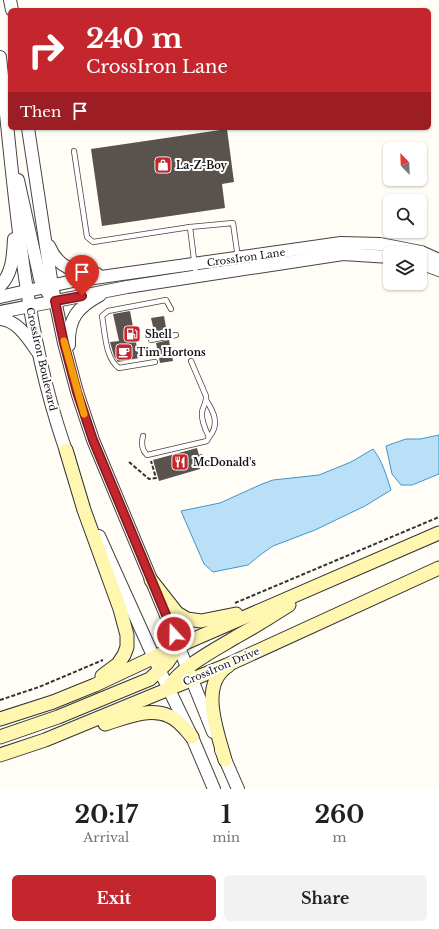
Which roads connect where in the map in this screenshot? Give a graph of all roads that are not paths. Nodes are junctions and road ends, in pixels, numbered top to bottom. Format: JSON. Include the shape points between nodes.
{"nodes":[{"id":1,"x":0,"y":57,"type":"edge"},
{"id":2,"x":28,"y":130,"type":"edge"},
{"id":3,"x":74,"y":151,"type":"dead end"},
{"id":4,"x":11,"y":158,"type":"junction"},
{"id":5,"x":15,"y":203,"type":"junction"},
{"id":6,"x":190,"y":227,"type":"junction"},
{"id":7,"x":43,"y":233,"type":"junction"},
{"id":8,"x":383,"y":257,"type":"edge"},
{"id":9,"x":439,"y":260,"type":"edge"},
{"id":10,"x":239,"y":263,"type":"junction"},
{"id":11,"x":427,"y":266,"type":"edge"},
{"id":12,"x":195,"y":270,"type":"junction"},
{"id":13,"x":439,"y":270,"type":"edge"},
{"id":14,"x":110,"y":276,"type":"junction"},
{"id":15,"x":0,"y":286,"type":"edge"},
{"id":16,"x":48,"y":287,"type":"junction"},
{"id":17,"x":28,"y":291,"type":"junction"},
{"id":18,"x":108,"y":291,"type":"junction"},
{"id":19,"x":0,"y":297,"type":"edge"},
{"id":20,"x":55,"y":301,"type":"junction"},
{"id":21,"x":30,"y":307,"type":"junction"},
{"id":22,"x":171,"y":309,"type":"dead end"},
{"id":23,"x":0,"y":312,"type":"edge"},
{"id":24,"x":0,"y":319,"type":"edge"},
{"id":25,"x":176,"y":335,"type":"dead end"},
{"id":26,"x":151,"y":340,"type":"dead end"},
{"id":27,"x":40,"y":354,"type":"junction"},
{"id":28,"x":191,"y":361,"type":"dead end"},
{"id":29,"x":155,"y":362,"type":"dead end"},
{"id":30,"x":70,"y":366,"type":"junction"},
{"id":31,"x":206,"y":400,"type":"junction"},
{"id":32,"x":143,"y":436,"type":"dead end"},
{"id":33,"x":209,"y":437,"type":"junction"},
{"id":34,"x":66,"y":450,"type":"junction"},
{"id":35,"x":439,"y":533,"type":"edge"},
{"id":36,"x":439,"y":568,"type":"edge"},
{"id":37,"x":343,"y":575,"type":"junction"},
{"id":38,"x":151,"y":580,"type":"junction"},
{"id":39,"x":288,"y":599,"type":"junction"},
{"id":40,"x":178,"y":646,"type":"junction"},
{"id":41,"x":153,"y":657,"type":"junction"},
{"id":42,"x":239,"y":660,"type":"junction"},
{"id":43,"x":160,"y":671,"type":"junction"},
{"id":44,"x":190,"y":673,"type":"junction"},
{"id":45,"x":168,"y":689,"type":"junction"},
{"id":46,"x":77,"y":692,"type":"junction"},
{"id":47,"x":0,"y":719,"type":"edge"},
{"id":48,"x":0,"y":737,"type":"edge"},
{"id":49,"x":192,"y":737,"type":"junction"},
{"id":50,"x":0,"y":755,"type":"edge"},
{"id":51,"x":225,"y":760,"type":"junction"},
{"id":52,"x":0,"y":762,"type":"edge"},
{"id":53,"x":214,"y":789,"type":"edge"},
{"id":54,"x":238,"y":789,"type":"edge"}],
"edges":[{"from":1,"to":4,"type":"street","name":"CrossIron Boulevard"},
{"from":2,"to":7,"type":"street"},
{"from":3,"to":6,"type":"lane","via":[[87,237],[93,242]]},
{"from":4,"to":5,"type":"street","name":"CrossIron Boulevard"},
{"from":4,"to":16,"type":"street","via":[[21,189],[38,269]]},
{"from":5,"to":15,"type":"street","via":[[12,265]]},
{"from":5,"to":17,"type":"street","name":"CrossIron Boulevard"},
{"from":6,"to":10,"type":"lane","via":[[233,223]]},
{"from":6,"to":12,"type":"lane"},
{"from":7,"to":14,"type":"street","via":[[62,265],[72,270]]},
{"from":7,"to":16,"type":"street"},
{"from":8,"to":10,"type":"street","name":"CrossIron Lane","via":[[343,254]]},
{"from":9,"to":10,"type":"street","name":"CrossIron Lane","via":[[421,252],[380,244],[341,243]]},
{"from":10,"to":12,"type":"street","name":"CrossIron Lane"},
{"from":11,"to":13,"type":"street"},
{"from":12,"to":14,"type":"street","name":"CrossIron Lane"},
{"from":12,"to":18,"type":"street","name":"CrossIron Lane"},
{"from":14,"to":16,"type":"street","name":"CrossIron Lane"},
{"from":16,"to":17,"type":"street","name":"CrossIron Lane"},
{"from":16,"to":20,"type":"street"},
{"from":17,"to":19,"type":"street","name":"CrossIron Lane"},
{"from":17,"to":21,"type":"street","name":"CrossIron Boulevard"},
{"from":18,"to":20,"type":"street","name":"CrossIron Lane"},
{"from":18,"to":30,"type":"street","via":[[80,308],[75,316],[70,326]]},
{"from":20,"to":21,"type":"street","name":"CrossIron Lane"},
{"from":20,"to":30,"type":"street"},
{"from":21,"to":23,"type":"street","name":"CrossIron Lane"},
{"from":21,"to":27,"type":"street","name":"CrossIron Boulevard"},
{"from":22,"to":29,"type":"lane","via":[[166,300],[108,311],[102,316],[110,358],[115,366],[131,367]]},
{"from":24,"to":27,"type":"street","via":[[14,324]]},
{"from":25,"to":26,"type":"lane"},
{"from":27,"to":34,"type":"street","name":"CrossIron Boulevard","via":[[52,407]]},
{"from":28,"to":31,"type":"lane"},
{"from":30,"to":38,"type":"street","via":[[93,440]]},
{"from":31,"to":33,"type":"lane","via":[[202,412],[204,427]]},
{"from":31,"to":33,"type":"lane","via":[[213,412],[215,424]]},
{"from":32,"to":33,"type":"lane","via":[[142,444],[147,455],[207,441]]},
{"from":34,"to":41,"type":"street","name":"CrossIron Boulevard","via":[[93,522]]},
{"from":34,"to":46,"type":"main road","via":[[127,635],[125,652],[118,664]]},
{"from":35,"to":37,"type":"main road"},
{"from":36,"to":42,"type":"main road","name":"CrossIron Drive"},
{"from":37,"to":39,"type":"main road"},
{"from":37,"to":44,"type":"main road","via":[[298,599]]},
{"from":38,"to":39,"type":"main road","via":[[177,612],[201,621]]},
{"from":38,"to":40,"type":"street"},
{"from":39,"to":40,"type":"main road"},
{"from":40,"to":41,"type":"main road"},
{"from":40,"to":43,"type":"main road"},
{"from":40,"to":44,"type":"street"},
{"from":41,"to":43,"type":"street","name":"CrossIron Boulevard"},
{"from":41,"to":46,"type":"main road"},
{"from":42,"to":44,"type":"main road","name":"CrossIron Drive"},
{"from":42,"to":51,"type":"main road","via":[[219,674],[212,693],[213,709]]},
{"from":43,"to":45,"type":"street","name":"CrossIron Boulevard"},
{"from":43,"to":48,"type":"main road","via":[[137,685],[51,720]]},
{"from":44,"to":45,"type":"main road","via":[[173,681]]},
{"from":44,"to":51,"type":"street"},
{"from":45,"to":49,"type":"street","name":"CrossIron Boulevard"},
{"from":45,"to":50,"type":"main road","via":[[45,740]]},
{"from":46,"to":47,"type":"main road"},
{"from":49,"to":52,"type":"main road","via":[[182,725],[169,716],[146,713],[122,718]]},
{"from":49,"to":53,"type":"street","name":"CrossIron Boulevard"},
{"from":51,"to":54,"type":"street"}]}
